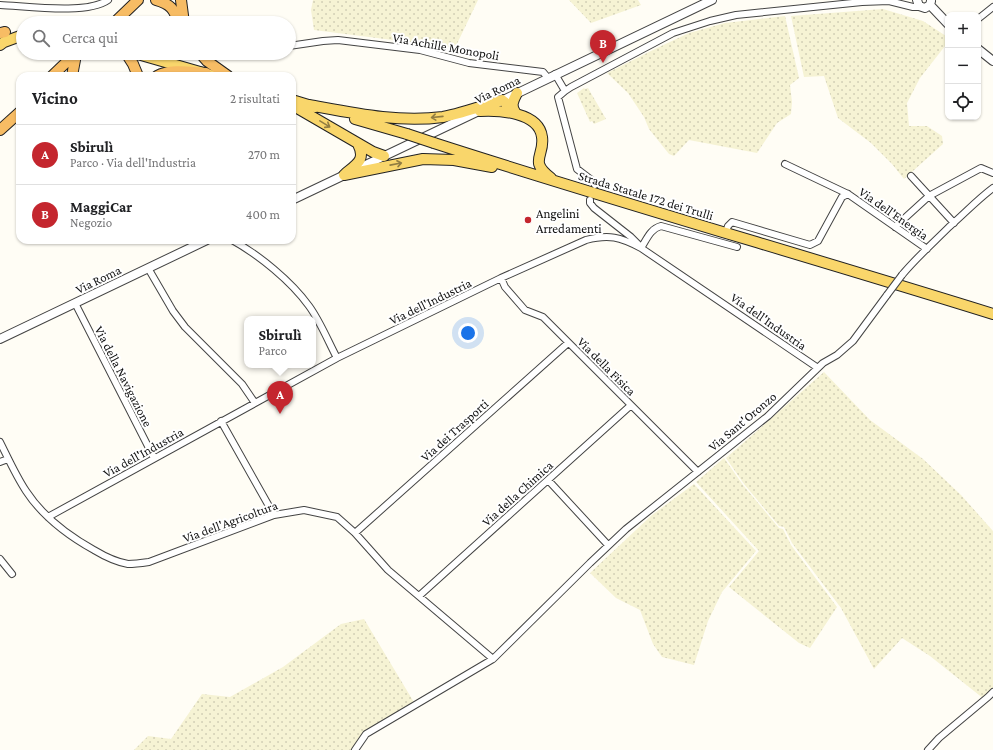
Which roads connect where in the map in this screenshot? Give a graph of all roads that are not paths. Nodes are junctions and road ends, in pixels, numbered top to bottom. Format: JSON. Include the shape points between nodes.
{"nodes":[{"id":1,"x":108,"y":0,"type":"edge"},
{"id":2,"x":132,"y":0,"type":"edge"},
{"id":3,"x":138,"y":0,"type":"edge"},
{"id":4,"x":155,"y":0,"type":"edge"},
{"id":5,"x":181,"y":0,"type":"edge"},
{"id":6,"x":712,"y":0,"type":"edge"},
{"id":7,"x":910,"y":0,"type":"edge"},
{"id":8,"x":897,"y":2,"type":"junction"},
{"id":9,"x":931,"y":3,"type":"edge"},
{"id":10,"x":919,"y":4,"type":"edge"},
{"id":11,"x":0,"y":5,"type":"edge"},
{"id":12,"x":993,"y":7,"type":"edge"},
{"id":13,"x":127,"y":10,"type":"junction"},
{"id":14,"x":115,"y":16,"type":"edge"},
{"id":15,"x":121,"y":16,"type":"edge"},
{"id":16,"x":176,"y":16,"type":"edge"},
{"id":17,"x":183,"y":16,"type":"edge"},
{"id":18,"x":981,"y":16,"type":"edge"},
{"id":19,"x":945,"y":20,"type":"edge"},
{"id":20,"x":16,"y":31,"type":"edge"},
{"id":21,"x":2,"y":32,"type":"edge"},
{"id":22,"x":16,"y":38,"type":"edge"},
{"id":23,"x":0,"y":45,"type":"edge"},
{"id":24,"x":296,"y":45,"type":"edge"},
{"id":25,"x":981,"y":51,"type":"edge"},
{"id":26,"x":71,"y":60,"type":"edge"},
{"id":27,"x":72,"y":60,"type":"edge"},
{"id":28,"x":75,"y":60,"type":"edge"},
{"id":29,"x":131,"y":60,"type":"edge"},
{"id":30,"x":159,"y":60,"type":"edge"},
{"id":31,"x":206,"y":60,"type":"edge"},
{"id":32,"x":993,"y":61,"type":"edge"},
{"id":33,"x":57,"y":72,"type":"edge"},
{"id":34,"x":62,"y":72,"type":"edge"},
{"id":35,"x":73,"y":72,"type":"edge"},
{"id":36,"x":137,"y":72,"type":"edge"},
{"id":37,"x":173,"y":72,"type":"edge"},
{"id":38,"x":187,"y":72,"type":"edge"},
{"id":39,"x":200,"y":72,"type":"edge"},
{"id":40,"x":222,"y":72,"type":"edge"},
{"id":41,"x":551,"y":76,"type":"junction"},
{"id":42,"x":565,"y":91,"type":"junction"},
{"id":43,"x":517,"y":93,"type":"junction"},
{"id":44,"x":502,"y":100,"type":"junction"},
{"id":45,"x":296,"y":101,"type":"edge"},
{"id":46,"x":309,"y":105,"type":"junction"},
{"id":47,"x":296,"y":107,"type":"edge"},
{"id":48,"x":16,"y":109,"type":"edge"},
{"id":49,"x":479,"y":111,"type":"junction"},
{"id":50,"x":515,"y":112,"type":"junction"},
{"id":51,"x":16,"y":116,"type":"edge"},
{"id":52,"x":0,"y":123,"type":"edge"},
{"id":53,"x":0,"y":130,"type":"edge"},
{"id":54,"x":358,"y":144,"type":"junction"},
{"id":55,"x":384,"y":156,"type":"junction"},
{"id":56,"x":538,"y":158,"type":"junction"},
{"id":57,"x":785,"y":164,"type":"dead end"},
{"id":58,"x":502,"y":165,"type":"junction"},
{"id":59,"x":993,"y":173,"type":"edge"},
{"id":60,"x":344,"y":175,"type":"junction"},
{"id":61,"x":534,"y":175,"type":"junction"},
{"id":62,"x":911,"y":176,"type":"dead end"},
{"id":63,"x":556,"y":181,"type":"junction"},
{"id":64,"x":595,"y":185,"type":"dead end"},
{"id":65,"x":993,"y":188,"type":"edge"},
{"id":66,"x":848,"y":194,"type":"junction"},
{"id":67,"x":929,"y":196,"type":"junction"},
{"id":68,"x":296,"y":198,"type":"edge"},
{"id":69,"x":590,"y":200,"type":"dead end"},
{"id":70,"x":954,"y":223,"type":"junction"},
{"id":71,"x":619,"y":227,"type":"junction"},
{"id":72,"x":895,"y":227,"type":"junction"},
{"id":73,"x":726,"y":232,"type":"junction"},
{"id":74,"x":613,"y":236,"type":"junction"},
{"id":75,"x":199,"y":244,"type":"edge"},
{"id":76,"x":239,"y":244,"type":"edge"},
{"id":77,"x":242,"y":244,"type":"edge"},
{"id":78,"x":244,"y":247,"type":"junction"},
{"id":79,"x":737,"y":247,"type":"dead end"},
{"id":80,"x":641,"y":248,"type":"junction"},
{"id":81,"x":927,"y":249,"type":"junction"},
{"id":82,"x":148,"y":268,"type":"junction"},
{"id":83,"x":501,"y":278,"type":"junction"},
{"id":84,"x":75,"y":303,"type":"junction"},
{"id":85,"x":993,"y":314,"type":"edge"},
{"id":86,"x":315,"y":316,"type":"edge"},
{"id":87,"x":316,"y":318,"type":"edge"},
{"id":88,"x":0,"y":339,"type":"edge"},
{"id":89,"x":568,"y":343,"type":"junction"},
{"id":90,"x":337,"y":358,"type":"junction"},
{"id":91,"x":818,"y":368,"type":"junction"},
{"id":92,"x":256,"y":403,"type":"junction"},
{"id":93,"x":630,"y":406,"type":"junction"},
{"id":94,"x":221,"y":421,"type":"junction"},
{"id":95,"x":0,"y":442,"type":"edge"},
{"id":96,"x":154,"y":458,"type":"junction"},
{"id":97,"x":8,"y":459,"type":"junction"},
{"id":98,"x":0,"y":462,"type":"edge"},
{"id":99,"x":698,"y":472,"type":"junction"},
{"id":100,"x":548,"y":480,"type":"junction"},
{"id":101,"x":274,"y":515,"type":"junction"},
{"id":102,"x":48,"y":517,"type":"junction"},
{"id":103,"x":356,"y":533,"type":"junction"},
{"id":104,"x":608,"y":545,"type":"junction"},
{"id":105,"x":0,"y":560,"type":"edge"},
{"id":106,"x":12,"y":574,"type":"dead end"},
{"id":107,"x":419,"y":596,"type":"junction"},
{"id":108,"x":493,"y":659,"type":"junction"},
{"id":109,"x":993,"y":692,"type":"edge"},
{"id":110,"x":988,"y":697,"type":"junction"},
{"id":111,"x":993,"y":703,"type":"edge"},
{"id":112,"x":355,"y":750,"type":"edge"},
{"id":113,"x":928,"y":750,"type":"edge"}],
"edges":[{"from":1,"to":11,"type":"street","via":[[92,6],[72,8]]},
{"from":2,"to":14,"type":"highway"},
{"from":3,"to":13,"type":"highway"},
{"from":4,"to":13,"type":"highway","via":[[146,0]]},
{"from":4,"to":16,"type":"highway","via":[[166,3],[174,10]]},
{"from":5,"to":17,"type":"highway"},
{"from":6,"to":41,"type":"street","name":"Via Roma"},
{"from":7,"to":8,"type":"street"},
{"from":8,"to":10,"type":"street","via":[[913,7]]},
{"from":8,"to":42,"type":"street","via":[[862,2],[736,15],[710,21],[673,33]]},
{"from":9,"to":10,"type":"street","via":[[925,8]]},
{"from":9,"to":19,"type":"street"},
{"from":12,"to":18,"type":"street"},
{"from":13,"to":15,"type":"highway"},
{"from":20,"to":21,"type":"main road"},
{"from":22,"to":23,"type":"main road"},
{"from":24,"to":41,"type":"street","name":"Via Achille Monopoli","via":[[338,40],[420,50],[469,63],[543,72]]},
{"from":25,"to":32,"type":"street"},
{"from":26,"to":33,"type":"highway"},
{"from":27,"to":34,"type":"highway"},
{"from":28,"to":35,"type":"highway"},
{"from":29,"to":36,"type":"highway"},
{"from":30,"to":39,"type":"main road"},
{"from":31,"to":40,"type":"highway"},
{"from":37,"to":38,"type":"highway"},
{"from":41,"to":42,"type":"street"},
{"from":41,"to":43,"type":"street","name":"Via Roma"},
{"from":42,"to":64,"type":"street","via":[[558,97],[577,169]]},
{"from":43,"to":44,"type":"street","name":"Via Roma"},
{"from":43,"to":50,"type":"main road","via":[[512,102]]},
{"from":44,"to":46,"type":"main road","one_way":true,"via":[[444,116],[421,119],[398,119]]},
{"from":44,"to":49,"type":"street","name":"Via Roma"},
{"from":44,"to":50,"type":"main road"},
{"from":45,"to":46,"type":"main road","name":"Strada Statale 172 dei Trulli"},
{"from":46,"to":58,"type":"main road","name":"Strada Statale 172 dei Trulli","bridge":true},
{"from":47,"to":54,"type":"main road","one_way":true},
{"from":48,"to":52,"type":"highway"},
{"from":49,"to":50,"type":"main road"},
{"from":49,"to":55,"type":"street","name":"Via Roma"},
{"from":50,"to":56,"type":"main road","via":[[534,122],[539,129],[542,137]]},
{"from":51,"to":53,"type":"highway"},
{"from":54,"to":55,"type":"main road"},
{"from":54,"to":60,"type":"main road","via":[[361,151],[359,162]]},
{"from":55,"to":60,"type":"street","name":"Via Roma"},
{"from":56,"to":58,"type":"main road","via":[[525,167]]},
{"from":56,"to":63,"type":"main road","via":[[543,172]]},
{"from":57,"to":66,"type":"street","name":"Via dell'Energia"},
{"from":58,"to":61,"type":"main road","name":"Strada Statale 172 dei Trulli"},
{"from":59,"to":67,"type":"street","via":[[981,168]]},
{"from":60,"to":61,"type":"main road","one_way":true,"via":[[423,159],[454,160]]},
{"from":60,"to":68,"type":"street","name":"Via Roma"},
{"from":61,"to":63,"type":"main road","name":"Strada Statale 172 dei Trulli"},
{"from":62,"to":67,"type":"street"},
{"from":63,"to":73,"type":"main road","name":"Strada Statale 172 dei Trulli"},
{"from":65,"to":70,"type":"street","name":"Via Sant'Oronzo"},
{"from":66,"to":72,"type":"street","name":"Via dell'Energia"},
{"from":66,"to":73,"type":"street","name":"Via dell'Energia","via":[[842,197],[814,244],[810,245],[732,222]]},
{"from":67,"to":70,"type":"street"},
{"from":67,"to":72,"type":"street"},
{"from":69,"to":71,"type":"street","via":[[594,208]]},
{"from":70,"to":81,"type":"street","name":"Via Sant'Oronzo"},
{"from":71,"to":74,"type":"street"},
{"from":71,"to":80,"type":"street"},
{"from":72,"to":81,"type":"street","name":"Via dell'Energia"},
{"from":73,"to":85,"type":"main road","name":"Strada Statale 172 dei Trulli"},
{"from":74,"to":80,"type":"street","name":"Via dell'Industria"},
{"from":74,"to":83,"type":"street","name":"Via dell'Industria","via":[[586,240]]},
{"from":75,"to":82,"type":"street","name":"Via Roma"},
{"from":76,"to":78,"type":"street"},
{"from":77,"to":78,"type":"street"},
{"from":78,"to":86,"type":"street","via":[[288,282]]},
{"from":79,"to":80,"type":"street","via":[[661,226],[651,231]]},
{"from":80,"to":91,"type":"street","name":"Via dell'Industria"},
{"from":81,"to":91,"type":"street","name":"Via Sant'Oronzo","bridge":true,"via":[[902,275],[852,341]]},
{"from":82,"to":84,"type":"street","name":"Via Roma"},
{"from":82,"to":92,"type":"street","via":[[185,327],[242,384]]},
{"from":83,"to":89,"type":"street","name":"Via della Fisica","via":[[505,287],[525,310],[543,317]]},
{"from":83,"to":90,"type":"street","name":"Via dell'Industria"},
{"from":84,"to":88,"type":"street","name":"Via Roma"},
{"from":84,"to":96,"type":"street","name":"Via della Navigazione"},
{"from":87,"to":90,"type":"street"},
{"from":89,"to":93,"type":"street","name":"Via della Fisica"},
{"from":89,"to":103,"type":"street","name":"Via dei Trasporti"},
{"from":90,"to":92,"type":"street","name":"Via dell'Industria"},
{"from":91,"to":99,"type":"street","name":"Via Sant'Oronzo","via":[[768,416]]},
{"from":92,"to":94,"type":"street","name":"Via dell'Industria"},
{"from":93,"to":99,"type":"street","name":"Via della Fisica"},
{"from":93,"to":100,"type":"street","name":"Via della Chimica"},
{"from":94,"to":96,"type":"street","name":"Via dell'Industria"},
{"from":94,"to":101,"type":"street"},
{"from":95,"to":97,"type":"street","name":"Via dell'Agricoltura"},
{"from":96,"to":102,"type":"street","name":"Via dell'Industria"},
{"from":97,"to":98,"type":"street"},
{"from":97,"to":102,"type":"street","name":"Via dell'Agricoltura","via":[[25,490]]},
{"from":99,"to":104,"type":"street","name":"Via Sant'Oronzo"},
{"from":100,"to":104,"type":"street"},
{"from":100,"to":107,"type":"street","name":"Via della Chimica"},
{"from":101,"to":102,"type":"street","name":"Via dell'Agricoltura","via":[[149,562],[128,564],[107,557],[81,543]]},
{"from":101,"to":103,"type":"street","name":"Via dell'Agricoltura","via":[[304,510],[337,517]]},
{"from":103,"to":107,"type":"street","name":"Via dell'Agricoltura","via":[[388,570]]},
{"from":104,"to":108,"type":"street","name":"Via Sant'Oronzo"},
{"from":105,"to":106,"type":"street"},
{"from":107,"to":108,"type":"street","name":"Via dell'Agricoltura"},
{"from":108,"to":112,"type":"street","name":"Via Sant'Oronzo","via":[[366,734]]},
{"from":109,"to":110,"type":"street"},
{"from":110,"to":111,"type":"street"},
{"from":110,"to":113,"type":"street"}]}
